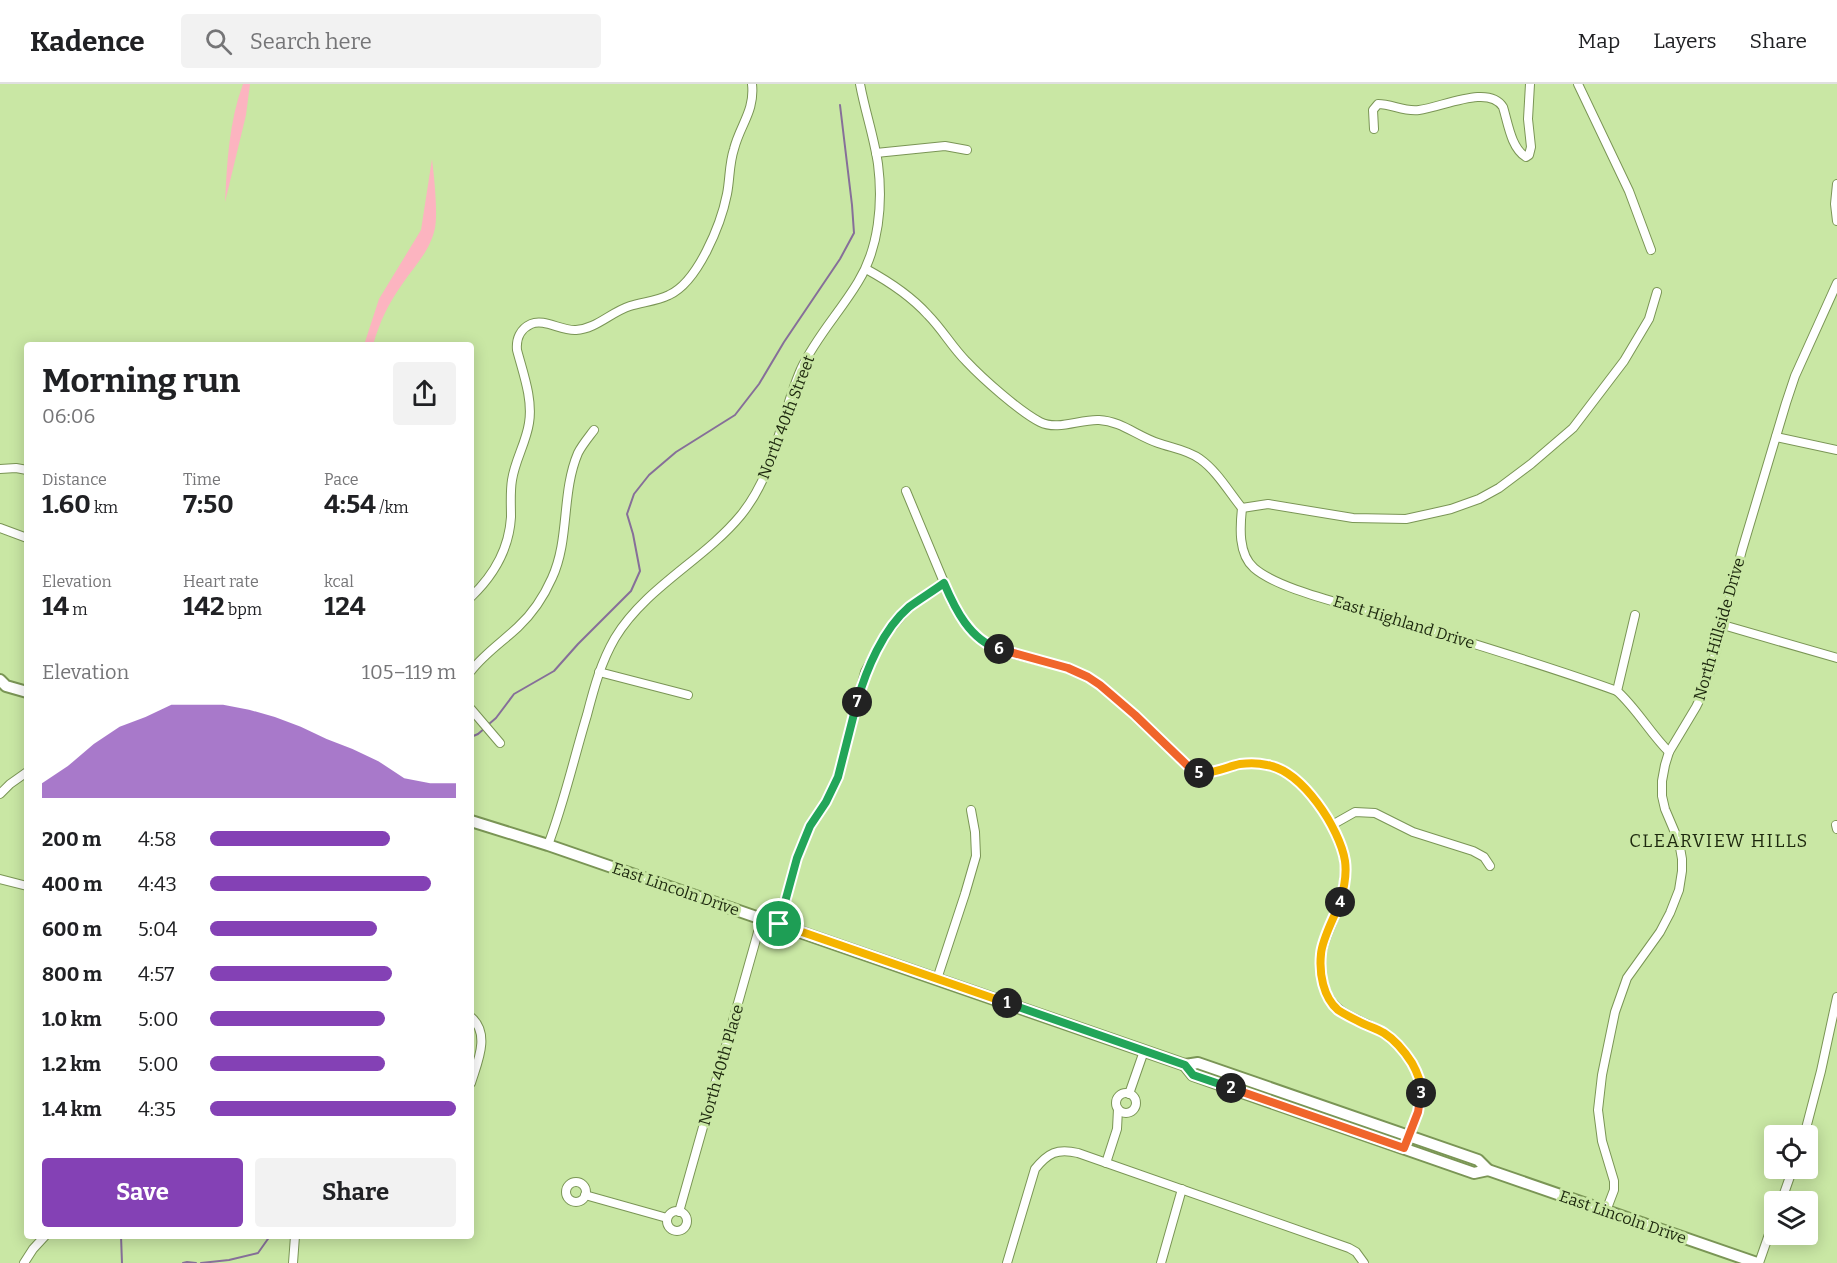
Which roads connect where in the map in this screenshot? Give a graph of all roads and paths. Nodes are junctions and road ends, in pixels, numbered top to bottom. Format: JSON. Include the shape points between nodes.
{"nodes":[{"id":1,"x":752,"y":84,"type":"edge"},
{"id":2,"x":860,"y":84,"type":"edge"},
{"id":3,"x":1530,"y":84,"type":"edge"},
{"id":4,"x":1578,"y":84,"type":"edge"},
{"id":5,"x":1374,"y":129,"type":"dead end"},
{"id":6,"x":967,"y":150,"type":"dead end"},
{"id":7,"x":876,"y":153,"type":"junction"},
{"id":8,"x":1837,"y":184,"type":"edge"},
{"id":9,"x":1837,"y":221,"type":"edge"},
{"id":10,"x":1651,"y":250,"type":"dead end"},
{"id":11,"x":866,"y":269,"type":"junction"},
{"id":12,"x":1837,"y":283,"type":"edge"},
{"id":13,"x":1657,"y":292,"type":"dead end"},
{"id":14,"x":594,"y":430,"type":"dead end"},
{"id":15,"x":1776,"y":437,"type":"junction"},
{"id":16,"x":1837,"y":450,"type":"edge"},
{"id":17,"x":0,"y":469,"type":"edge"},
{"id":18,"x":24,"y":469,"type":"edge"},
{"id":19,"x":906,"y":490,"type":"dead end"},
{"id":20,"x":1242,"y":508,"type":"junction"},
{"id":21,"x":0,"y":528,"type":"edge"},
{"id":22,"x":24,"y":537,"type":"edge"},
{"id":23,"x":944,"y":583,"type":"junction"},
{"id":24,"x":474,"y":594,"type":"edge"},
{"id":25,"x":1635,"y":615,"type":"dead end"},
{"id":26,"x":1723,"y":624,"type":"junction"},
{"id":27,"x":1837,"y":658,"type":"edge"},
{"id":28,"x":474,"y":667,"type":"edge"},
{"id":29,"x":599,"y":672,"type":"junction"},
{"id":30,"x":2,"y":685,"type":"edge"},
{"id":31,"x":24,"y":691,"type":"edge"},
{"id":32,"x":1617,"y":691,"type":"junction"},
{"id":33,"x":688,"y":695,"type":"dead end"},
{"id":34,"x":474,"y":712,"type":"edge"},
{"id":35,"x":500,"y":743,"type":"dead end"},
{"id":36,"x":1669,"y":752,"type":"junction"},
{"id":37,"x":24,"y":774,"type":"edge"},
{"id":38,"x":0,"y":794,"type":"edge"},
{"id":39,"x":971,"y":810,"type":"dead end"},
{"id":40,"x":474,"y":822,"type":"edge"},
{"id":41,"x":1332,"y":825,"type":"junction"},
{"id":42,"x":549,"y":845,"type":"junction"},
{"id":43,"x":1490,"y":866,"type":"dead end"},
{"id":44,"x":0,"y":879,"type":"edge"},
{"id":45,"x":24,"y":885,"type":"edge"},
{"id":46,"x":762,"y":918,"type":"junction"},
{"id":47,"x":779,"y":924,"type":"junction"},
{"id":48,"x":937,"y":979,"type":"junction"},
{"id":49,"x":1837,"y":996,"type":"edge"},
{"id":50,"x":474,"y":1019,"type":"edge"},
{"id":51,"x":1144,"y":1051,"type":"junction"},
{"id":52,"x":1185,"y":1065,"type":"junction"},
{"id":53,"x":474,"y":1073,"type":"edge"},
{"id":54,"x":1129,"y":1094,"type":"junction"},
{"id":55,"x":1118,"y":1109,"type":"junction"},
{"id":56,"x":1129,"y":1112,"type":"junction"},
{"id":57,"x":1807,"y":1125,"type":"edge"},
{"id":58,"x":1117,"y":1129,"type":"junction"},
{"id":59,"x":1408,"y":1136,"type":"junction"},
{"id":60,"x":1404,"y":1148,"type":"junction"},
{"id":61,"x":1106,"y":1163,"type":"junction"},
{"id":62,"x":1488,"y":1170,"type":"junction"},
{"id":63,"x":1182,"y":1189,"type":"junction"},
{"id":64,"x":585,"y":1195,"type":"dead end"},
{"id":65,"x":1606,"y":1211,"type":"junction"},
{"id":66,"x":680,"y":1212,"type":"junction"},
{"id":67,"x":667,"y":1218,"type":"junction"},
{"id":68,"x":42,"y":1239,"type":"edge"},
{"id":69,"x":296,"y":1239,"type":"edge"},
{"id":70,"x":1765,"y":1245,"type":"edge"},
{"id":71,"x":1363,"y":1261,"type":"edge"},
{"id":72,"x":24,"y":1263,"type":"edge"},
{"id":73,"x":293,"y":1263,"type":"edge"},
{"id":74,"x":1007,"y":1263,"type":"edge"},
{"id":75,"x":1161,"y":1263,"type":"edge"},
{"id":76,"x":1758,"y":1263,"type":"edge"}],
"edges":[{"from":1,"to":24,"type":"street","via":[[752,105],[734,148],[723,209],[697,270],[685,284],[669,296],[630,306],[589,327],[574,331],[535,322],[522,331],[517,350],[530,420],[513,472],[511,516],[502,557],[487,582]]},
{"from":2,"to":7,"type":"street","name":"North 40th Street"},
{"from":3,"to":5,"type":"street","via":[[1531,147],[1526,157],[1516,146],[1502,103],[1493,91],[1471,89],[1419,110],[1378,104],[1373,110]]},
{"from":4,"to":10,"type":"street","via":[[1629,191]]},
{"from":6,"to":7,"type":"street","via":[[945,146]]},
{"from":7,"to":11,"type":"street","name":"North 40th Street","via":[[880,205],[877,233]]},
{"from":8,"to":9,"type":"street"},
{"from":11,"to":20,"type":"street","via":[[911,299],[966,361],[1039,421],[1053,425],[1088,419],[1113,422],[1191,454],[1210,468]]},
{"from":11,"to":29,"type":"street","name":"North 40th Street","via":[[801,369],[772,458],[755,495],[740,516],[630,618]]},
{"from":12,"to":15,"type":"street","name":"North Hillside Drive","via":[[1795,376]]},
{"from":13,"to":20,"type":"street","via":[[1649,319],[1624,362],[1573,428],[1531,464],[1479,499],[1406,519],[1353,518],[1268,504]]},
{"from":14,"to":28,"type":"street","via":[[573,467],[559,561],[542,597],[520,625]]},
{"from":15,"to":16,"type":"street"},
{"from":15,"to":26,"type":"street","name":"North Hillside Drive"},
{"from":17,"to":18,"type":"street"},
{"from":19,"to":23,"type":"street"},
{"from":20,"to":32,"type":"street","name":"East Highland Drive","via":[[1244,553],[1252,566],[1266,576]]},
{"from":21,"to":22,"type":"street"},
{"from":23,"to":41,"type":"street","via":[[967,626],[980,639],[995,648],[1088,677],[1190,768],[1201,773],[1254,763],[1286,772],[1312,795]]},
{"from":23,"to":47,"type":"street","via":[[907,609],[886,634],[865,672],[838,777],[797,858]]},
{"from":25,"to":32,"type":"street"},
{"from":26,"to":27,"type":"street"},
{"from":26,"to":36,"type":"street","name":"North Hillside Drive","via":[[1704,691]]},
{"from":29,"to":33,"type":"street"},
{"from":29,"to":42,"type":"street","name":"North 40th Street"},
{"from":30,"to":31,"type":"main road"},
{"from":32,"to":36,"type":"street"},
{"from":34,"to":35,"type":"street"},
{"from":36,"to":65,"type":"street","name":"North Hillside Drive","via":[[1662,796],[1681,851],[1680,887],[1660,932],[1627,978],[1613,1018],[1598,1110],[1614,1181]]},
{"from":37,"to":38,"type":"street"},
{"from":39,"to":48,"type":"street","via":[[976,856]]},
{"from":40,"to":42,"type":"main road","name":"East Lincoln Drive"},
{"from":41,"to":43,"type":"street","via":[[1355,812],[1375,813],[1413,832],[1473,851]]},
{"from":41,"to":59,"type":"street","via":[[1345,862],[1346,880],[1321,951],[1322,980],[1338,1009],[1383,1032],[1415,1068],[1422,1089],[1421,1100]]},
{"from":42,"to":46,"type":"main road","name":"East Lincoln Drive"},
{"from":44,"to":45,"type":"street"},
{"from":46,"to":47,"type":"main road","name":"East Lincoln Drive"},
{"from":46,"to":66,"type":"street","name":"North 40th Place"},
{"from":47,"to":48,"type":"main road","name":"East Lincoln Drive"},
{"from":48,"to":51,"type":"main road","name":"East Lincoln Drive"},
{"from":49,"to":57,"type":"street"},
{"from":50,"to":53,"type":"street","via":[[482,1046]]},
{"from":51,"to":52,"type":"main road","name":"East Lincoln Drive"},
{"from":51,"to":54,"type":"street"},
{"from":52,"to":59,"type":"main road","name":"East Lincoln Drive","via":[[1198,1063]]},
{"from":52,"to":60,"type":"main road","name":"East Lincoln Drive","via":[[1193,1075]]},
{"from":54,"to":55,"type":"street","via":[[1118,1097]]},
{"from":54,"to":56,"type":"street","via":[[1136,1102]]},
{"from":55,"to":56,"type":"street"},
{"from":55,"to":58,"type":"street"},
{"from":56,"to":58,"type":"street"},
{"from":58,"to":61,"type":"street"},
{"from":59,"to":60,"type":"street"},
{"from":59,"to":62,"type":"main road","name":"East Lincoln Drive","via":[[1478,1160]]},
{"from":60,"to":62,"type":"main road","name":"East Lincoln Drive","via":[[1474,1173]]},
{"from":61,"to":63,"type":"street"},
{"from":61,"to":74,"type":"street","via":[[1066,1150],[1046,1157],[1035,1169]]},
{"from":62,"to":65,"type":"main road","name":"East Lincoln Drive"},
{"from":63,"to":71,"type":"street","via":[[1349,1248]]},
{"from":63,"to":75,"type":"street"},
{"from":64,"to":67,"type":"street"},
{"from":65,"to":76,"type":"main road","name":"East Lincoln Drive"},
{"from":66,"to":67,"type":"street"},
{"from":66,"to":67,"type":"street","via":[[687,1222],[681,1230],[669,1228]]},
{"from":68,"to":72,"type":"street"},
{"from":69,"to":73,"type":"street"},
{"from":70,"to":76,"type":"street"}]}
